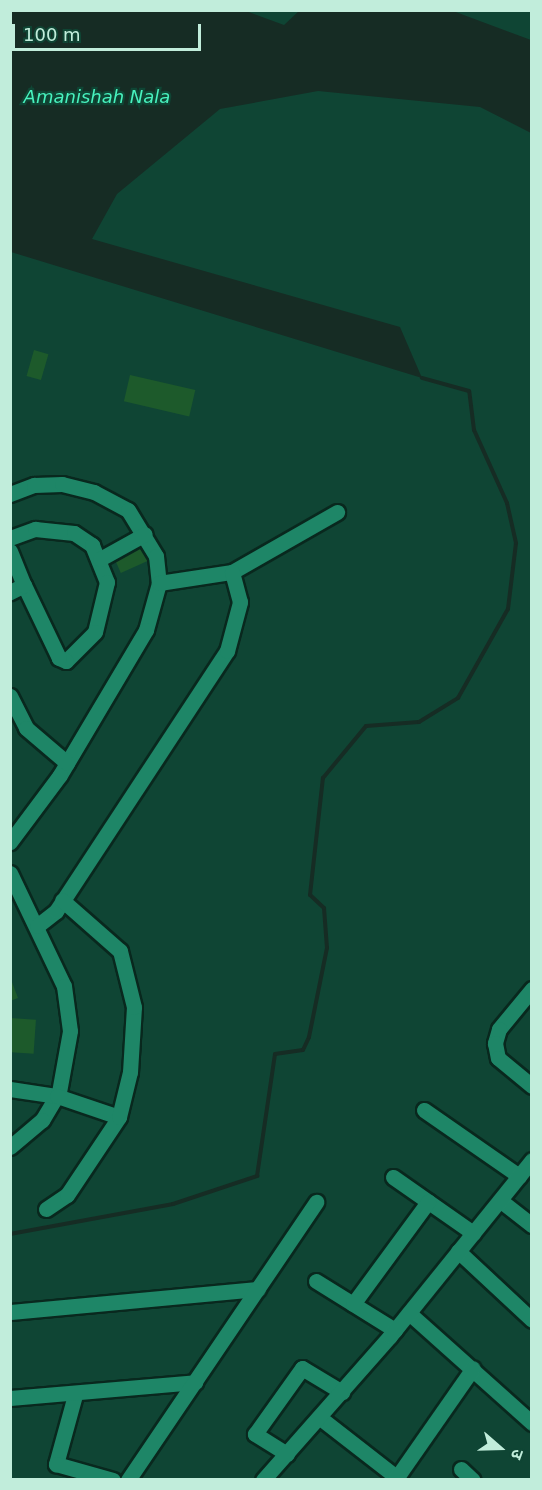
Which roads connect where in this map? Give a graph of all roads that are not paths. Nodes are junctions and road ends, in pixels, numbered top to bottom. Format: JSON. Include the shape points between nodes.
{"nodes":[{"id":1,"x":10,"y":494,"type":"edge"},
{"id":2,"x":337,"y":512,"type":"dead end"},
{"id":3,"x":145,"y":534,"type":"junction"},
{"id":4,"x":10,"y":538,"type":"edge"},
{"id":5,"x":10,"y":552,"type":"edge"},
{"id":6,"x":100,"y":560,"type":"junction"},
{"id":7,"x":232,"y":572,"type":"junction"},
{"id":8,"x":159,"y":583,"type":"junction"},
{"id":9,"x":17,"y":589,"type":"edge"},
{"id":10,"x":10,"y":696,"type":"edge"},
{"id":11,"x":67,"y":763,"type":"junction"},
{"id":12,"x":11,"y":840,"type":"edge"},
{"id":13,"x":10,"y":873,"type":"edge"},
{"id":14,"x":62,"y":900,"type":"junction"},
{"id":15,"x":37,"y":926,"type":"junction"},
{"id":16,"x":531,"y":989,"type":"edge"},
{"id":17,"x":531,"y":1086,"type":"edge"},
{"id":18,"x":10,"y":1089,"type":"edge"},
{"id":19,"x":57,"y":1096,"type":"junction"},
{"id":20,"x":424,"y":1110,"type":"dead end"},
{"id":21,"x":118,"y":1118,"type":"junction"},
{"id":22,"x":10,"y":1147,"type":"edge"},
{"id":23,"x":531,"y":1160,"type":"edge"},
{"id":24,"x":519,"y":1176,"type":"junction"},
{"id":25,"x":393,"y":1177,"type":"dead end"},
{"id":26,"x":501,"y":1201,"type":"junction"},
{"id":27,"x":316,"y":1202,"type":"dead end"},
{"id":28,"x":428,"y":1202,"type":"junction"},
{"id":29,"x":46,"y":1209,"type":"dead end"},
{"id":30,"x":531,"y":1225,"type":"edge"},
{"id":31,"x":473,"y":1233,"type":"junction"},
{"id":32,"x":458,"y":1251,"type":"junction"},
{"id":33,"x":316,"y":1281,"type":"dead end"},
{"id":34,"x":258,"y":1289,"type":"junction"},
{"id":35,"x":353,"y":1304,"type":"junction"},
{"id":36,"x":10,"y":1312,"type":"edge"},
{"id":37,"x":409,"y":1313,"type":"junction"},
{"id":38,"x":531,"y":1320,"type":"edge"},
{"id":39,"x":395,"y":1330,"type":"junction"},
{"id":40,"x":473,"y":1368,"type":"junction"},
{"id":41,"x":195,"y":1382,"type":"junction"},
{"id":42,"x":342,"y":1392,"type":"junction"},
{"id":43,"x":75,"y":1395,"type":"junction"},
{"id":44,"x":10,"y":1398,"type":"edge"},
{"id":45,"x":319,"y":1417,"type":"junction"},
{"id":46,"x":531,"y":1423,"type":"edge"},
{"id":47,"x":286,"y":1454,"type":"junction"},
{"id":48,"x":460,"y":1469,"type":"dead end"},
{"id":49,"x":396,"y":1478,"type":"edge"},
{"id":50,"x":113,"y":1479,"type":"edge"},
{"id":51,"x":128,"y":1479,"type":"edge"},
{"id":52,"x":263,"y":1479,"type":"edge"},
{"id":53,"x":473,"y":1479,"type":"edge"}],
"edges":[{"from":1,"to":3,"type":"street","via":[[34,485],[62,484],[94,492],[128,510]]},
{"from":2,"to":7,"type":"street"},
{"from":3,"to":6,"type":"street"},
{"from":3,"to":8,"type":"street","via":[[156,556]]},
{"from":4,"to":6,"type":"street","via":[[35,529],[74,533],[92,545]]},
{"from":5,"to":9,"type":"street"},
{"from":6,"to":9,"type":"street","via":[[107,582],[102,613],[95,632],[66,661],[59,658]]},
{"from":7,"to":8,"type":"street"},
{"from":7,"to":14,"type":"street","via":[[240,610],[226,651]]},
{"from":8,"to":11,"type":"street","via":[[146,630]]},
{"from":10,"to":11,"type":"street","via":[[26,728]]},
{"from":11,"to":12,"type":"street"},
{"from":13,"to":15,"type":"street"},
{"from":14,"to":15,"type":"street"},
{"from":14,"to":21,"type":"street","via":[[120,951],[134,1007],[130,1072]]},
{"from":15,"to":19,"type":"street","via":[[64,986],[70,1031]]},
{"from":16,"to":17,"type":"street","via":[[499,1029],[495,1043],[498,1058]]},
{"from":18,"to":19,"type":"street"},
{"from":19,"to":21,"type":"street"},
{"from":19,"to":22,"type":"street","via":[[42,1120]]},
{"from":20,"to":24,"type":"street"},
{"from":21,"to":29,"type":"street","via":[[67,1194]]},
{"from":23,"to":24,"type":"street"},
{"from":24,"to":26,"type":"street"},
{"from":25,"to":28,"type":"street"},
{"from":26,"to":30,"type":"street"},
{"from":26,"to":31,"type":"street"},
{"from":27,"to":34,"type":"street"},
{"from":28,"to":31,"type":"street"},
{"from":28,"to":35,"type":"street"},
{"from":31,"to":32,"type":"street"},
{"from":32,"to":37,"type":"street"},
{"from":32,"to":38,"type":"street"},
{"from":33,"to":35,"type":"street"},
{"from":34,"to":36,"type":"street"},
{"from":34,"to":41,"type":"street"},
{"from":35,"to":39,"type":"street"},
{"from":37,"to":39,"type":"street"},
{"from":37,"to":40,"type":"street"},
{"from":39,"to":42,"type":"street"},
{"from":40,"to":46,"type":"street"},
{"from":40,"to":49,"type":"street"},
{"from":41,"to":43,"type":"street"},
{"from":41,"to":51,"type":"street"},
{"from":42,"to":45,"type":"street"},
{"from":42,"to":47,"type":"street","via":[[302,1368],[255,1434]]},
{"from":43,"to":44,"type":"street"},
{"from":43,"to":50,"type":"street","via":[[56,1464]]},
{"from":45,"to":47,"type":"street"},
{"from":45,"to":49,"type":"street"},
{"from":47,"to":52,"type":"street"},
{"from":48,"to":53,"type":"street"}]}
